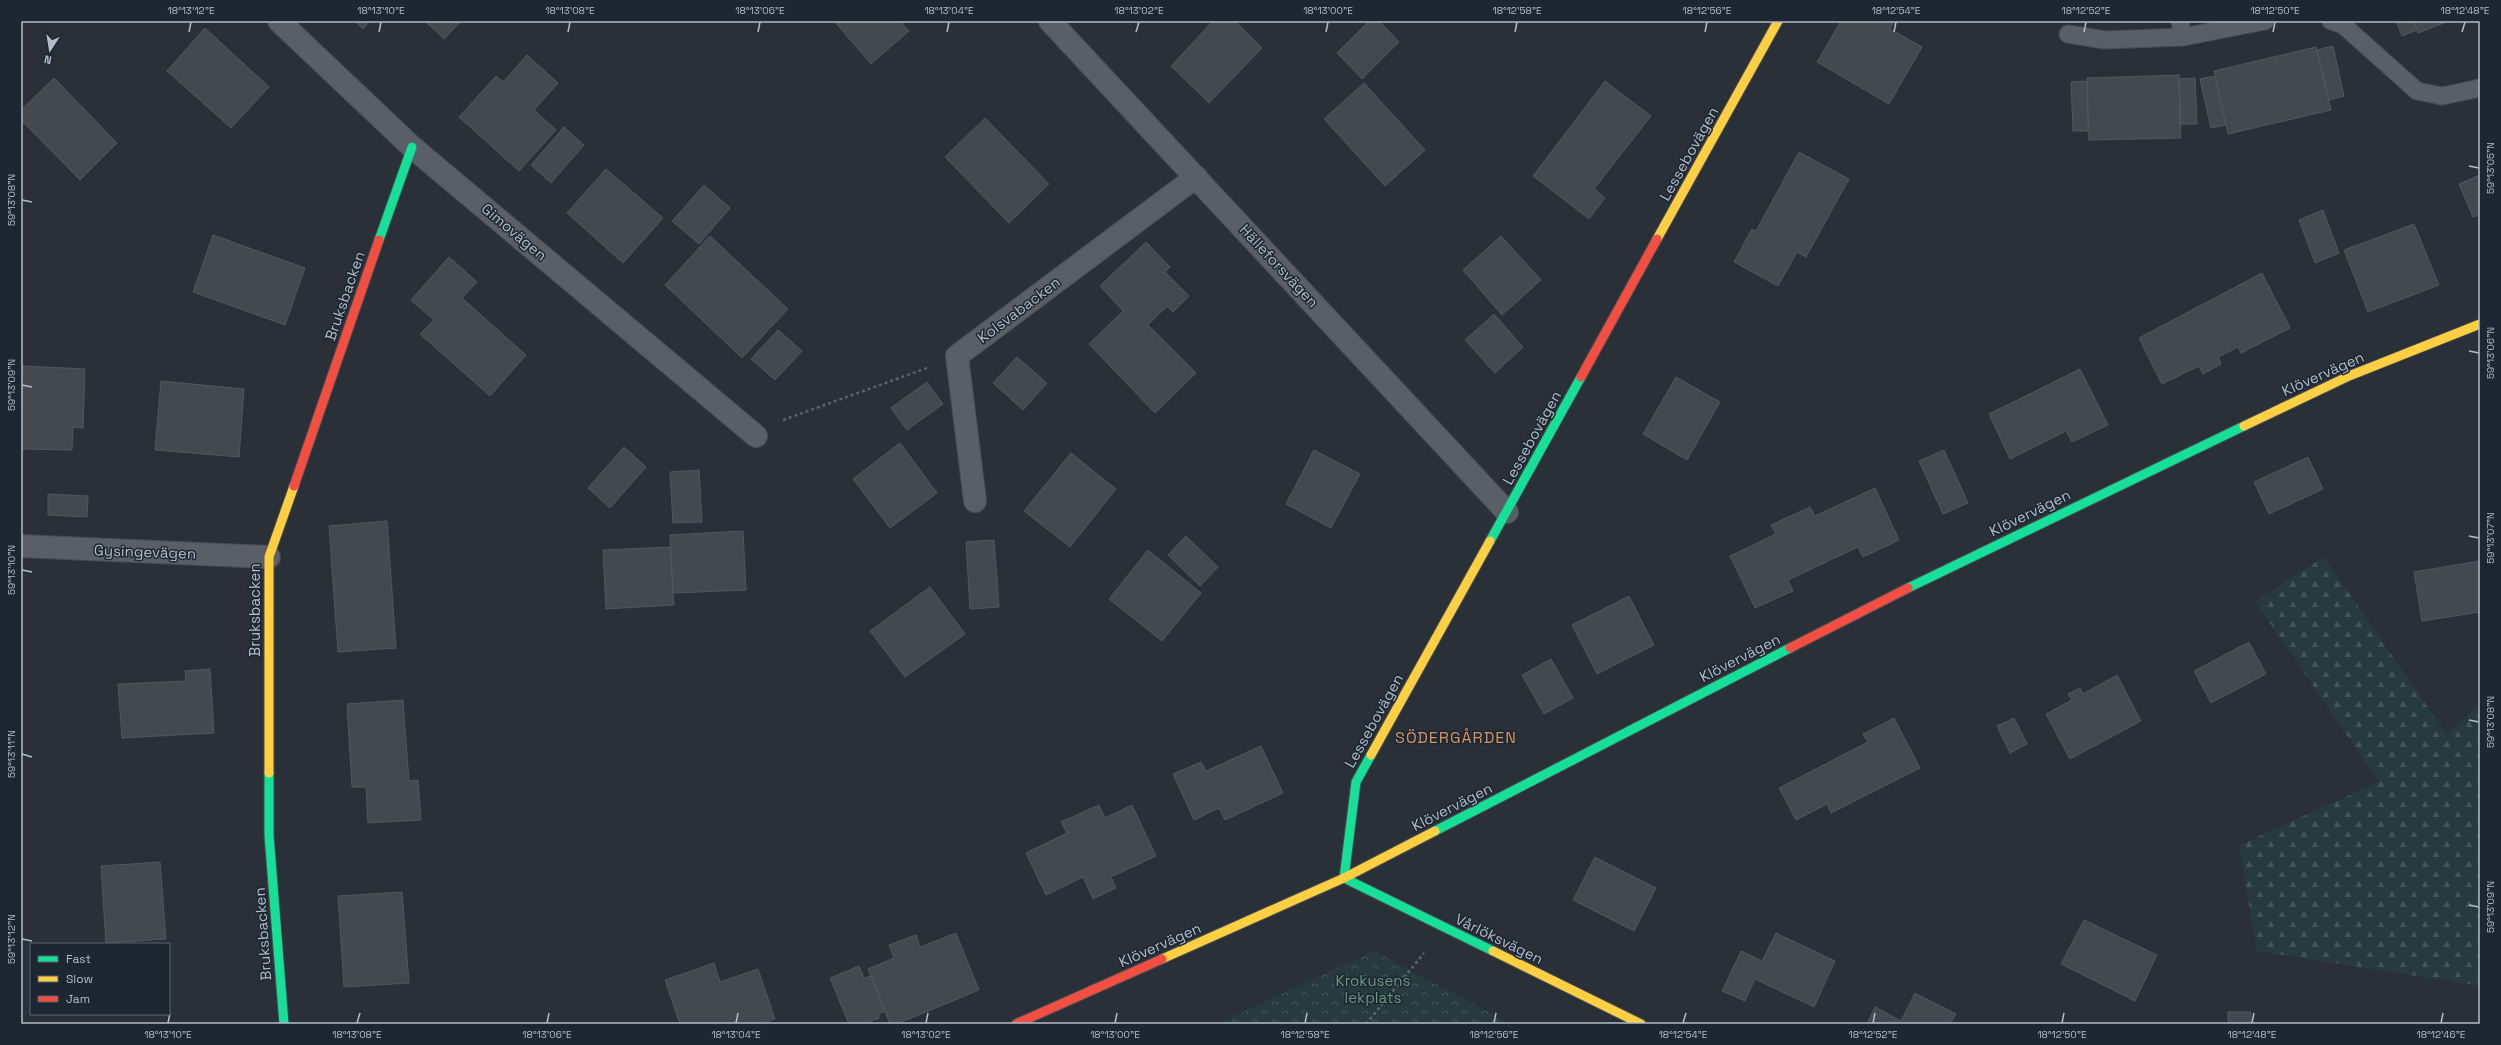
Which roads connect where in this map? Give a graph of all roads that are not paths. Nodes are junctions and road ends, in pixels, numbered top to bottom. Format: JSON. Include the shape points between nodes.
{"nodes":[{"id":1,"x":279,"y":21,"type":"edge"},
{"id":2,"x":1050,"y":21,"type":"edge"},
{"id":3,"x":1778,"y":21,"type":"edge"},
{"id":4,"x":2265,"y":21,"type":"edge"},
{"id":5,"x":2331,"y":21,"type":"edge"},
{"id":6,"x":2181,"y":29,"type":"edge"},
{"id":7,"x":2068,"y":34,"type":"dead end"},
{"id":8,"x":2480,"y":88,"type":"edge"},
{"id":9,"x":412,"y":147,"type":"junction"},
{"id":10,"x":1196,"y":177,"type":"junction"},
{"id":11,"x":2480,"y":324,"type":"edge"},
{"id":12,"x":754,"y":433,"type":"road end"},
{"id":13,"x":975,"y":501,"type":"dead end"},
{"id":14,"x":1507,"y":512,"type":"junction"},
{"id":15,"x":21,"y":546,"type":"edge"},
{"id":16,"x":269,"y":557,"type":"junction"},
{"id":17,"x":1344,"y":878,"type":"junction"},
{"id":18,"x":284,"y":1024,"type":"edge"},
{"id":19,"x":1016,"y":1024,"type":"edge"},
{"id":20,"x":1641,"y":1024,"type":"edge"}],
"edges":[{"from":1,"to":9,"type":"street","name":"Gimovägen"},
{"from":2,"to":10,"type":"street","name":"Hälleforsvägen"},
{"from":3,"to":14,"type":"street","name":"Lessebovägen"},
{"from":4,"to":6,"type":"lane"},
{"from":5,"to":8,"type":"lane","via":[[2343,25],[2417,91],[2442,96]]},
{"from":6,"to":7,"type":"lane","via":[[2105,40]]},
{"from":9,"to":12,"type":"street","name":"Gimovägen"},
{"from":9,"to":16,"type":"street","name":"Bruksbacken"},
{"from":10,"to":13,"type":"street","name":"Kolsvabacken","via":[[957,356]]},
{"from":10,"to":14,"type":"street","name":"Hälleforsvägen"},
{"from":11,"to":17,"type":"street","name":"Klövervägen","via":[[2349,376],[1900,591]]},
{"from":14,"to":17,"type":"street","name":"Lessebovägen","via":[[1356,782]]},
{"from":15,"to":16,"type":"street","name":"Gysingevägen"},
{"from":16,"to":18,"type":"street","name":"Bruksbacken","via":[[269,835]]},
{"from":17,"to":19,"type":"street","name":"Klövervägen"},
{"from":17,"to":20,"type":"street","name":"Vårlöksvägen"}]}
